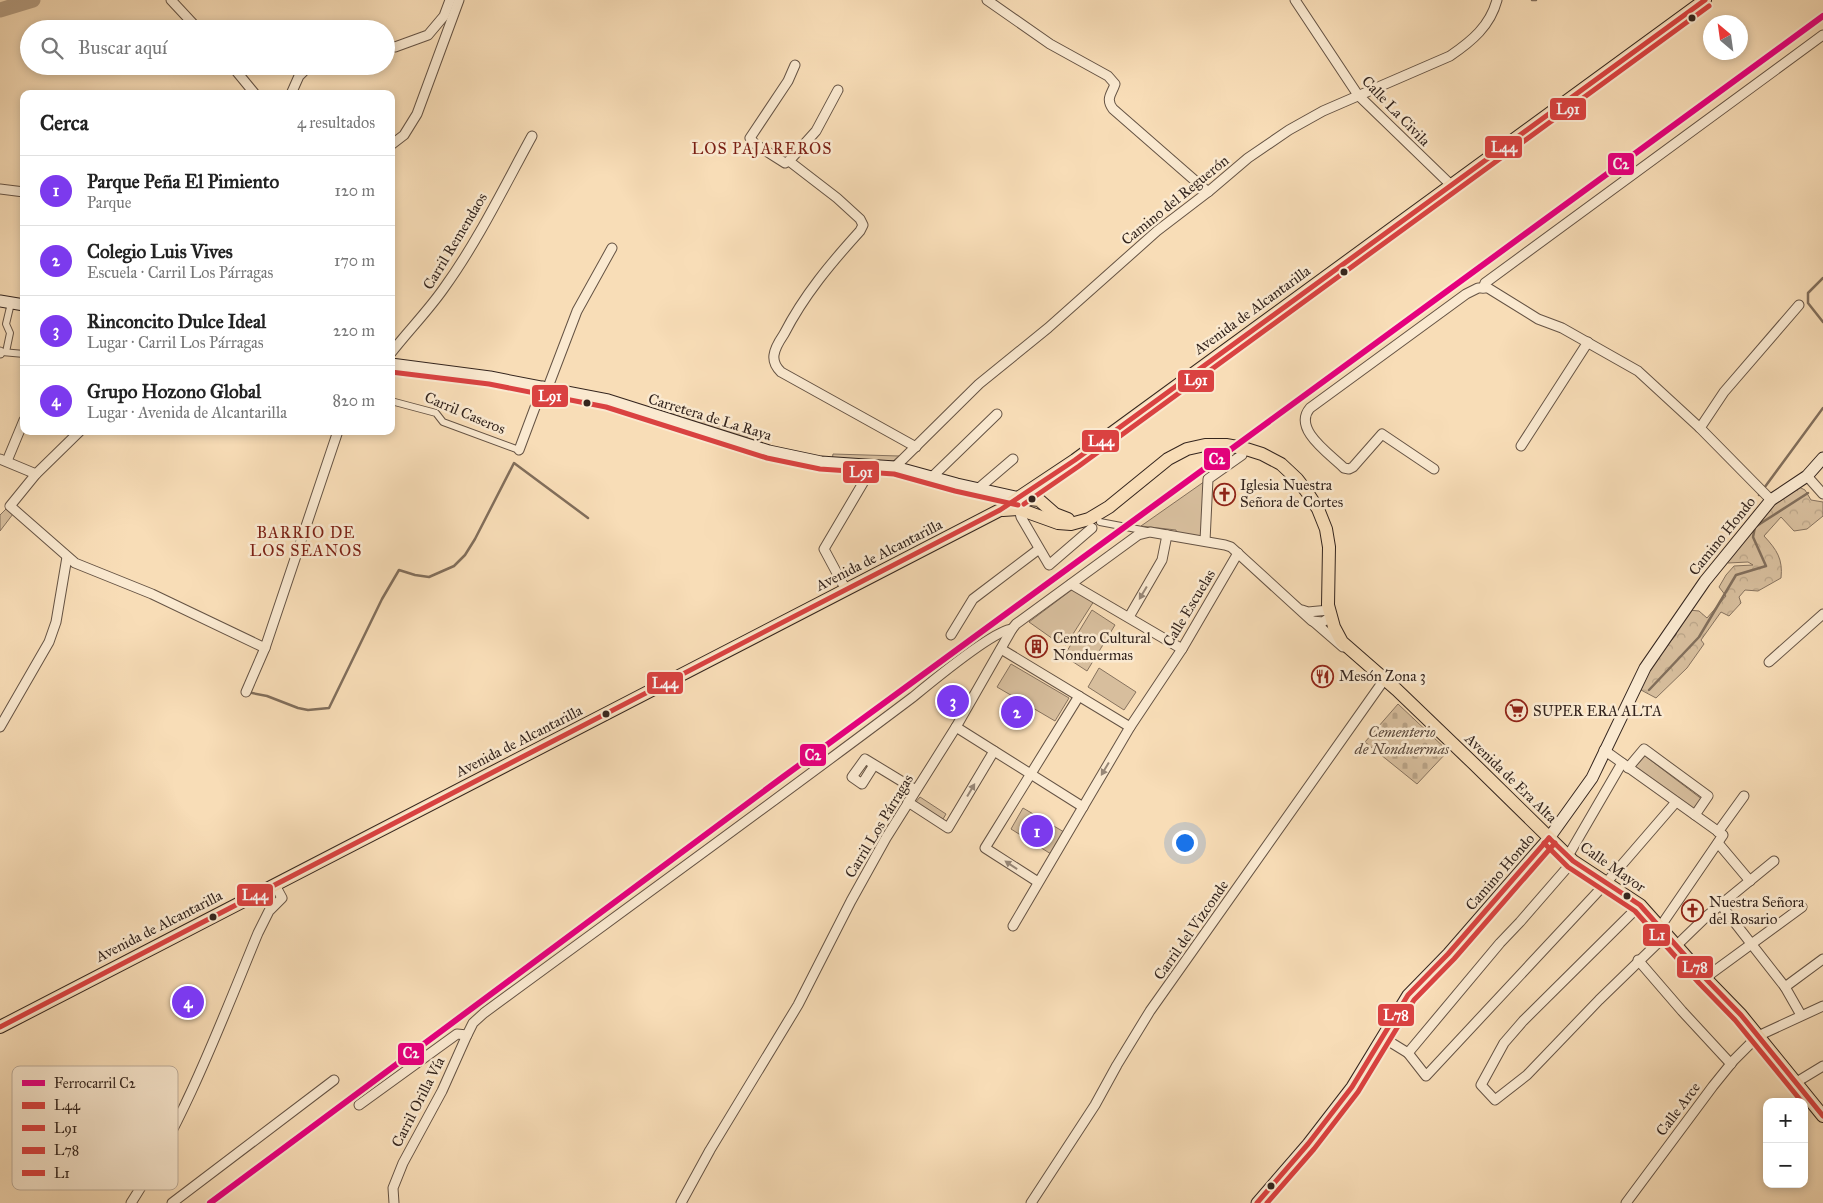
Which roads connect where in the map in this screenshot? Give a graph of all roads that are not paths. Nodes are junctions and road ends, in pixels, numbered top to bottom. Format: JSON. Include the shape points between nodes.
{"nodes":[{"id":1,"x":171,"y":0,"type":"edge"},
{"id":2,"x":450,"y":0,"type":"edge"},
{"id":3,"x":459,"y":0,"type":"edge"},
{"id":4,"x":987,"y":0,"type":"edge"},
{"id":5,"x":1295,"y":0,"type":"edge"},
{"id":6,"x":1497,"y":0,"type":"edge"},
{"id":7,"x":1705,"y":0,"type":"edge"},
{"id":8,"x":190,"y":20,"type":"edge"},
{"id":9,"x":1823,"y":36,"type":"edge"},
{"id":10,"x":395,"y":46,"type":"edge"},
{"id":11,"x":795,"y":65,"type":"dead end"},
{"id":12,"x":239,"y":75,"type":"edge"},
{"id":13,"x":300,"y":75,"type":"edge"},
{"id":14,"x":252,"y":90,"type":"edge"},
{"id":15,"x":293,"y":90,"type":"edge"},
{"id":16,"x":838,"y":90,"type":"dead end"},
{"id":17,"x":1358,"y":95,"type":"junction"},
{"id":18,"x":532,"y":136,"type":"dead end"},
{"id":19,"x":395,"y":141,"type":"edge"},
{"id":20,"x":789,"y":161,"type":"junction"},
{"id":21,"x":1451,"y":185,"type":"junction"},
{"id":22,"x":0,"y":189,"type":"edge"},
{"id":23,"x":20,"y":192,"type":"edge"},
{"id":24,"x":1208,"y":192,"type":"junction"},
{"id":25,"x":612,"y":248,"type":"dead end"},
{"id":26,"x":1483,"y":288,"type":"junction"},
{"id":27,"x":6,"y":302,"type":"edge"},
{"id":28,"x":20,"y":304,"type":"edge"},
{"id":29,"x":1799,"y":305,"type":"dead end"},
{"id":30,"x":1588,"y":342,"type":"junction"},
{"id":31,"x":395,"y":348,"type":"edge"},
{"id":32,"x":2,"y":353,"type":"edge"},
{"id":33,"x":20,"y":354,"type":"edge"},
{"id":34,"x":395,"y":365,"type":"edge"},
{"id":35,"x":546,"y":387,"type":"junction"},
{"id":36,"x":395,"y":402,"type":"edge"},
{"id":37,"x":996,"y":414,"type":"dead end"},
{"id":38,"x":20,"y":428,"type":"edge"},
{"id":39,"x":1700,"y":428,"type":"junction"},
{"id":40,"x":76,"y":435,"type":"edge"},
{"id":41,"x":337,"y":435,"type":"edge"},
{"id":42,"x":1521,"y":446,"type":"dead end"},
{"id":43,"x":916,"y":447,"type":"junction"},
{"id":44,"x":519,"y":450,"type":"joint"},
{"id":45,"x":1242,"y":454,"type":"dead end"},
{"id":46,"x":1823,"y":458,"type":"edge"},
{"id":47,"x":1013,"y":459,"type":"dead end"},
{"id":48,"x":4,"y":460,"type":"edge"},
{"id":49,"x":873,"y":466,"type":"junction"},
{"id":50,"x":895,"y":467,"type":"junction"},
{"id":51,"x":1434,"y":469,"type":"dead end"},
{"id":52,"x":36,"y":474,"type":"junction"},
{"id":53,"x":933,"y":476,"type":"junction"},
{"id":54,"x":1807,"y":476,"type":"junction"},
{"id":55,"x":1048,"y":478,"type":"junction"},
{"id":56,"x":979,"y":488,"type":"junction"},
{"id":57,"x":1765,"y":494,"type":"junction"},
{"id":58,"x":1823,"y":494,"type":"edge"},
{"id":59,"x":1043,"y":502,"type":"junction"},
{"id":60,"x":1019,"y":503,"type":"junction"},
{"id":61,"x":1032,"y":513,"type":"junction"},
{"id":62,"x":1100,"y":522,"type":"dead end"},
{"id":63,"x":1087,"y":524,"type":"junction"},
{"id":64,"x":1150,"y":532,"type":"junction"},
{"id":65,"x":1166,"y":535,"type":"junction"},
{"id":66,"x":1204,"y":541,"type":"junction"},
{"id":67,"x":1039,"y":549,"type":"junction"},
{"id":68,"x":1238,"y":554,"type":"junction"},
{"id":69,"x":67,"y":557,"type":"junction"},
{"id":70,"x":1071,"y":584,"type":"junction"},
{"id":71,"x":846,"y":590,"type":"junction"},
{"id":72,"x":1302,"y":610,"type":"junction"},
{"id":73,"x":1330,"y":613,"type":"junction"},
{"id":74,"x":1823,"y":614,"type":"edge"},
{"id":75,"x":1129,"y":617,"type":"junction"},
{"id":76,"x":1312,"y":621,"type":"junction"},
{"id":77,"x":1012,"y":629,"type":"junction"},
{"id":78,"x":950,"y":635,"type":"dead end"},
{"id":79,"x":264,"y":648,"type":"junction"},
{"id":80,"x":1348,"y":648,"type":"junction"},
{"id":81,"x":1001,"y":649,"type":"junction"},
{"id":82,"x":1182,"y":649,"type":"junction"},
{"id":83,"x":1770,"y":662,"type":"dead end"},
{"id":84,"x":1384,"y":680,"type":"junction"},
{"id":85,"x":246,"y":692,"type":"dead end"},
{"id":86,"x":1079,"y":696,"type":"junction"},
{"id":87,"x":0,"y":727,"type":"edge"},
{"id":88,"x":956,"y":727,"type":"junction"},
{"id":89,"x":1130,"y":727,"type":"junction"},
{"id":90,"x":1604,"y":750,"type":"junction"},
{"id":91,"x":994,"y":751,"type":"junction"},
{"id":92,"x":874,"y":765,"type":"dead end"},
{"id":93,"x":1625,"y":766,"type":"junction"},
{"id":94,"x":1031,"y":774,"type":"junction"},
{"id":95,"x":916,"y":790,"type":"junction"},
{"id":96,"x":1744,"y":796,"type":"dead end"},
{"id":97,"x":908,"y":802,"type":"junction"},
{"id":98,"x":1676,"y":802,"type":"junction"},
{"id":99,"x":1082,"y":807,"type":"junction"},
{"id":100,"x":1694,"y":815,"type":"junction"},
{"id":101,"x":1718,"y":832,"type":"junction"},
{"id":102,"x":1549,"y":838,"type":"junction"},
{"id":103,"x":1718,"y":843,"type":"junction"},
{"id":104,"x":1571,"y":858,"type":"junction"},
{"id":105,"x":1774,"y":861,"type":"dead end"},
{"id":106,"x":1750,"y":881,"type":"junction"},
{"id":107,"x":1038,"y":882,"type":"junction"},
{"id":108,"x":1606,"y":883,"type":"junction"},
{"id":109,"x":275,"y":885,"type":"junction"},
{"id":110,"x":1640,"y":905,"type":"junction"},
{"id":111,"x":1721,"y":905,"type":"junction"},
{"id":112,"x":1802,"y":907,"type":"dead end"},
{"id":113,"x":1013,"y":926,"type":"dead end"},
{"id":114,"x":1663,"y":931,"type":"junction"},
{"id":115,"x":1753,"y":945,"type":"junction"},
{"id":116,"x":1676,"y":946,"type":"junction"},
{"id":117,"x":1823,"y":959,"type":"edge"},
{"id":118,"x":1638,"y":960,"type":"junction"},
{"id":119,"x":1705,"y":978,"type":"junction"},
{"id":120,"x":1785,"y":987,"type":"junction"},
{"id":121,"x":1823,"y":1006,"type":"edge"},
{"id":122,"x":1801,"y":1015,"type":"junction"},
{"id":123,"x":0,"y":1027,"type":"edge"},
{"id":124,"x":467,"y":1035,"type":"junction"},
{"id":125,"x":1758,"y":1036,"type":"junction"},
{"id":126,"x":1382,"y":1038,"type":"junction"},
{"id":127,"x":1408,"y":1053,"type":"junction"},
{"id":128,"x":1730,"y":1064,"type":"junction"},
{"id":129,"x":1823,"y":1066,"type":"edge"},
{"id":130,"x":334,"y":1080,"type":"dead end"},
{"id":131,"x":1796,"y":1083,"type":"junction"},
{"id":132,"x":359,"y":1105,"type":"dead end"},
{"id":133,"x":1823,"y":1116,"type":"edge"},
{"id":134,"x":178,"y":1119,"type":"edge"},
{"id":135,"x":139,"y":1190,"type":"edge"},
{"id":136,"x":1629,"y":1202,"type":"edge"},
{"id":137,"x":131,"y":1203,"type":"edge"},
{"id":138,"x":172,"y":1203,"type":"edge"},
{"id":139,"x":394,"y":1203,"type":"edge"},
{"id":140,"x":681,"y":1203,"type":"edge"},
{"id":141,"x":1031,"y":1203,"type":"edge"},
{"id":142,"x":1257,"y":1203,"type":"edge"}],
"edges":[{"from":1,"to":8,"type":"street"},
{"from":2,"to":10,"type":"street","via":[[444,16],[428,35]]},
{"from":3,"to":19,"type":"street","via":[[417,114],[404,135]]},
{"from":4,"to":24,"type":"street","via":[[1050,44],[1108,76],[1115,84],[1108,101],[1113,108]]},
{"from":5,"to":17,"type":"street","name":"Calle La Civila"},
{"from":6,"to":17,"type":"street","name":"Camino del Reguerón","via":[[1494,14],[1468,44],[1450,56]]},
{"from":7,"to":21,"type":"main road","name":"Avenida de Alcantarilla"},
{"from":9,"to":26,"type":"street","via":[[1485,283]]},
{"from":11,"to":20,"type":"street","via":[[750,138],[785,163]]},
{"from":12,"to":14,"type":"street"},
{"from":13,"to":15,"type":"street"},
{"from":16,"to":20,"type":"street","via":[[816,131]]},
{"from":17,"to":21,"type":"street","name":"Calle La Civila"},
{"from":17,"to":24,"type":"street","name":"Camino del Reguerón","via":[[1289,130],[1248,158]]},
{"from":18,"to":31,"type":"street","name":"Carril Remendaos","via":[[474,242],[445,287]]},
{"from":20,"to":43,"type":"street","via":[[837,198],[860,219],[862,225],[824,271],[790,322],[776,348],[775,365],[781,372]]},
{"from":21,"to":55,"type":"main road","name":"Avenida de Alcantarilla"},
{"from":22,"to":23,"type":"street"},
{"from":24,"to":43,"type":"street","name":"Camino del Reguerón","via":[[1157,231],[1048,328],[979,384]]},
{"from":25,"to":35,"type":"street","name":"Carril Caseros","via":[[577,311]]},
{"from":26,"to":30,"type":"street"},
{"from":26,"to":51,"type":"street","via":[[1466,294],[1310,408],[1306,415],[1305,427],[1309,434],[1344,468],[1353,467],[1382,434]]},
{"from":27,"to":28,"type":"main road"},
{"from":27,"to":32,"type":"street","via":[[6,324],[10,333]]},
{"from":29,"to":39,"type":"street","via":[[1724,392]]},
{"from":30,"to":39,"type":"street","via":[[1638,372]]},
{"from":30,"to":42,"type":"street"},
{"from":32,"to":33,"type":"street"},
{"from":34,"to":35,"type":"main road","name":"Carretera de La Raya"},
{"from":35,"to":44,"type":"street","name":"Carril Caseros"},
{"from":35,"to":49,"type":"main road","name":"Carretera de La Raya","via":[[608,400],[769,451],[821,462]]},
{"from":36,"to":44,"type":"street","name":"Carril Caseros","via":[[436,413],[443,422]]},
{"from":37,"to":53,"type":"street"},
{"from":38,"to":48,"type":"street"},
{"from":39,"to":57,"type":"street"},
{"from":40,"to":52,"type":"street"},
{"from":41,"to":79,"type":"street"},
{"from":43,"to":50,"type":"street","name":"Camino del Reguerón"},
{"from":45,"to":66,"type":"street","via":[[1208,479]]},
{"from":46,"to":54,"type":"main road","name":"Camino Hondo"},
{"from":47,"to":56,"type":"street"},
{"from":48,"to":52,"type":"street"},
{"from":49,"to":50,"type":"main road","name":"Carretera de La Raya"},
{"from":49,"to":71,"type":"street","via":[[824,550]]},
{"from":50,"to":53,"type":"main road","name":"Carretera de La Raya"},
{"from":52,"to":69,"type":"street","via":[[10,506]]},
{"from":53,"to":56,"type":"main road","name":"Carretera de La Raya"},
{"from":54,"to":57,"type":"main road","name":"Camino Hondo"},
{"from":54,"to":58,"type":"street"},
{"from":55,"to":59,"type":"main road","via":[[1041,492]]},
{"from":55,"to":60,"type":"main road","name":"Avenida de Alcantarilla"},
{"from":56,"to":60,"type":"main road","name":"Carretera de La Raya"},
{"from":57,"to":90,"type":"main road","name":"Camino Hondo","via":[[1645,668]]},
{"from":59,"to":60,"type":"main road"},
{"from":59,"to":61,"type":"street","via":[[1041,511]]},
{"from":59,"to":63,"type":"main road","via":[[1059,516]]},
{"from":60,"to":61,"type":"main road"},
{"from":60,"to":67,"type":"street","via":[[1021,517]]},
{"from":60,"to":71,"type":"main road","name":"Avenida de Alcantarilla"},
{"from":61,"to":63,"type":"main road","name":"Avenida de Era Alta","via":[[1058,523]]},
{"from":62,"to":64,"type":"street"},
{"from":63,"to":67,"type":"street","via":[[1049,565]]},
{"from":63,"to":73,"type":"main road","name":"Avenida de Era Alta","via":[[1163,462],[1187,449],[1216,444],[1262,454],[1281,464],[1297,479],[1322,517],[1329,547],[1327,592]]},
{"from":64,"to":65,"type":"street"},
{"from":64,"to":70,"type":"street","name":"Carril Los Párragas","via":[[1138,535]]},
{"from":65,"to":66,"type":"street"},
{"from":65,"to":75,"type":"street","one_way":true,"via":[[1162,560]]},
{"from":66,"to":68,"type":"street","via":[[1225,545]]},
{"from":67,"to":78,"type":"street","via":[[973,599]]},
{"from":68,"to":72,"type":"street"},
{"from":68,"to":82,"type":"street","name":"Calle Escuelas"},
{"from":69,"to":79,"type":"street"},
{"from":69,"to":87,"type":"street","via":[[56,622],[49,642]]},
{"from":70,"to":75,"type":"street"},
{"from":70,"to":77,"type":"street","name":"Carril Los Párragas"},
{"from":71,"to":109,"type":"main road","name":"Avenida de Alcantarilla"},
{"from":72,"to":73,"type":"street"},
{"from":72,"to":76,"type":"street"},
{"from":73,"to":76,"type":"street","via":[[1323,622]]},
{"from":73,"to":80,"type":"main road","name":"Avenida de Era Alta","via":[[1338,636]]},
{"from":74,"to":83,"type":"street"},
{"from":75,"to":82,"type":"street"},
{"from":76,"to":80,"type":"street"},
{"from":77,"to":81,"type":"street","name":"Carril Los Párragas"},
{"from":77,"to":124,"type":"street","name":"Carril Orilla Vía","via":[[1000,632],[967,655],[492,1008],[473,1023]]},
{"from":79,"to":85,"type":"street"},
{"from":80,"to":84,"type":"main road","name":"Avenida de Era Alta"},
{"from":81,"to":86,"type":"street"},
{"from":81,"to":88,"type":"street","name":"Carril Los Párragas"},
{"from":82,"to":89,"type":"street","name":"Calle Escuelas"},
{"from":84,"to":102,"type":"main road","name":"Avenida de Era Alta"},
{"from":84,"to":141,"type":"street","name":"Carril del Vizconde","via":[[1150,1011],[1095,1105]]},
{"from":86,"to":89,"type":"street"},
{"from":86,"to":94,"type":"street"},
{"from":88,"to":91,"type":"street"},
{"from":88,"to":95,"type":"street","name":"Carril Los Párragas"},
{"from":89,"to":99,"type":"street","name":"Calle Escuelas","one_way":true},
{"from":90,"to":93,"type":"street"},
{"from":90,"to":102,"type":"main road","name":"Camino Hondo","via":[[1592,778]]},
{"from":91,"to":94,"type":"street"},
{"from":97,"to":91,"type":"street","one_way":true,"via":[[948,828]]},
{"from":92,"to":95,"type":"street"},
{"from":93,"to":98,"type":"street"},
{"from":93,"to":100,"type":"street","via":[[1644,749],[1708,796]]},
{"from":93,"to":104,"type":"street"},
{"from":94,"to":99,"type":"street"},
{"from":107,"to":94,"type":"street","one_way":true,"via":[[985,848]]},
{"from":95,"to":97,"type":"street","name":"Carril Los Párragas"},
{"from":96,"to":101,"type":"street"},
{"from":97,"to":140,"type":"street","name":"Carril Los Párragas","via":[[851,901],[798,1005]]},
{"from":98,"to":100,"type":"street"},
{"from":98,"to":108,"type":"street"},
{"from":99,"to":107,"type":"street","name":"Calle Escuelas"},
{"from":100,"to":101,"type":"street"},
{"from":101,"to":103,"type":"street","via":[[1723,836]]},
{"from":102,"to":104,"type":"main road","name":"Calle Mayor"},
{"from":102,"to":126,"type":"main road","name":"Camino Hondo","via":[[1408,995]]},
{"from":103,"to":106,"type":"street"},
{"from":103,"to":114,"type":"street"},
{"from":104,"to":108,"type":"main road","name":"Calle Mayor"},
{"from":104,"to":127,"type":"street"},
{"from":105,"to":106,"type":"street"},
{"from":106,"to":111,"type":"street"},
{"from":107,"to":113,"type":"street","name":"Calle Escuelas"},
{"from":108,"to":110,"type":"main road","name":"Calle Mayor"},
{"from":108,"to":127,"type":"street","via":[[1426,1076]]},
{"from":109,"to":123,"type":"main road","name":"Avenida de Alcantarilla"},
{"from":109,"to":134,"type":"street","via":[[282,898],[269,911]]},
{"from":110,"to":114,"type":"main road","name":"Calle Mayor"},
{"from":110,"to":118,"type":"street","via":[[1523,1021],[1504,1043],[1481,1085],[1495,1100],[1527,1076]]},
{"from":111,"to":115,"type":"street"},
{"from":111,"to":116,"type":"street"},
{"from":112,"to":115,"type":"street"},
{"from":114,"to":116,"type":"main road","name":"Calle Mayor"},
{"from":114,"to":118,"type":"street"},
{"from":115,"to":119,"type":"street"},
{"from":115,"to":120,"type":"street"},
{"from":116,"to":119,"type":"main road","name":"Calle Mayor"},
{"from":117,"to":120,"type":"street"},
{"from":118,"to":128,"type":"street"},
{"from":119,"to":125,"type":"main road","name":"Calle Mayor"},
{"from":120,"to":122,"type":"street"},
{"from":121,"to":122,"type":"street","name":"Calle Arce"},
{"from":122,"to":125,"type":"street","name":"Calle Arce"},
{"from":124,"to":132,"type":"street","via":[[457,1034]]},
{"from":124,"to":139,"type":"street","name":"Carril Orilla Vía","via":[[442,1091],[403,1163],[393,1188]]},
{"from":125,"to":128,"type":"street","name":"Calle Arce"},
{"from":125,"to":131,"type":"main road","name":"Calle Mayor"},
{"from":126,"to":127,"type":"street"},
{"from":126,"to":142,"type":"main road","name":"Camino Hondo","via":[[1352,1087]]},
{"from":128,"to":136,"type":"street","name":"Calle Arce","via":[[1646,1174]]},
{"from":129,"to":131,"type":"street"},
{"from":130,"to":138,"type":"street"},
{"from":131,"to":133,"type":"main road","name":"Calle Mayor"},
{"from":135,"to":137,"type":"street"}]}
